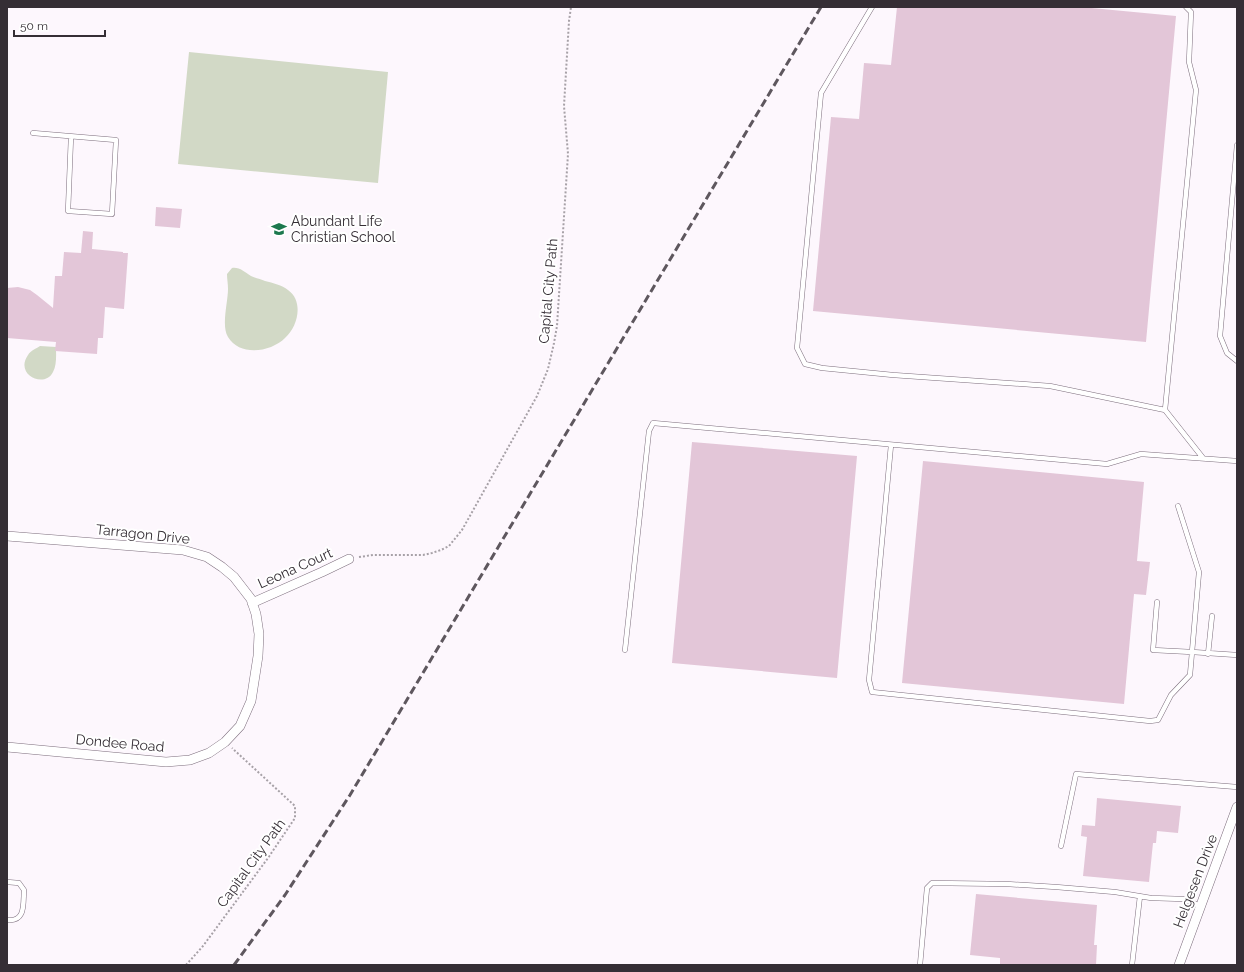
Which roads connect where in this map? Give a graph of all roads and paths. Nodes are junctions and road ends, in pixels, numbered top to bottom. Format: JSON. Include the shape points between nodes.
{"nodes":[{"id":1,"x":571,"y":7,"type":"edge"},
{"id":2,"x":872,"y":7,"type":"edge"},
{"id":3,"x":1186,"y":7,"type":"edge"},
{"id":4,"x":33,"y":134,"type":"dead end"},
{"id":5,"x":71,"y":136,"type":"junction"},
{"id":6,"x":1237,"y":145,"type":"edge"},
{"id":7,"x":1237,"y":361,"type":"edge"},
{"id":8,"x":1165,"y":410,"type":"junction"},
{"id":9,"x":891,"y":445,"type":"junction"},
{"id":10,"x":1203,"y":458,"type":"junction"},
{"id":11,"x":1237,"y":461,"type":"edge"},
{"id":12,"x":1178,"y":506,"type":"dead end"},
{"id":13,"x":7,"y":536,"type":"edge"},
{"id":14,"x":349,"y":559,"type":"joint"},
{"id":15,"x":1157,"y":602,"type":"dead end"},
{"id":16,"x":252,"y":603,"type":"junction"},
{"id":17,"x":1212,"y":616,"type":"dead end"},
{"id":18,"x":625,"y":650,"type":"dead end"},
{"id":19,"x":1192,"y":652,"type":"junction"},
{"id":20,"x":1208,"y":654,"type":"junction"},
{"id":21,"x":1237,"y":655,"type":"edge"},
{"id":22,"x":225,"y":742,"type":"junction"},
{"id":23,"x":7,"y":747,"type":"edge"},
{"id":24,"x":1237,"y":787,"type":"edge"},
{"id":25,"x":1237,"y":807,"type":"edge"},
{"id":26,"x":1061,"y":846,"type":"dead end"},
{"id":27,"x":7,"y":882,"type":"edge"},
{"id":28,"x":1140,"y":896,"type":"junction"},
{"id":29,"x":1201,"y":906,"type":"junction"},
{"id":30,"x":7,"y":920,"type":"edge"},
{"id":31,"x":186,"y":965,"type":"edge"},
{"id":32,"x":920,"y":965,"type":"edge"},
{"id":33,"x":1132,"y":965,"type":"edge"},
{"id":34,"x":1179,"y":965,"type":"edge"}],
"edges":[{"from":1,"to":14,"type":"path","name":"Capital City Path","via":[[564,106],[568,154],[557,326],[550,364],[543,383],[530,411],[462,530],[449,546],[423,555],[373,555]]},
{"from":2,"to":8,"type":"lane","via":[[821,93],[797,348],[805,364],[893,375],[1050,386]]},
{"from":3,"to":8,"type":"lane","via":[[1191,12],[1189,62],[1196,90]]},
{"from":4,"to":5,"type":"lane"},
{"from":5,"to":5,"type":"lane","via":[[116,140],[112,214],[68,211]]},
{"from":6,"to":7,"type":"lane","via":[[1220,336],[1227,353]]},
{"from":8,"to":10,"type":"lane"},
{"from":9,"to":10,"type":"lane","via":[[1108,464],[1141,454]]},
{"from":9,"to":18,"type":"lane","via":[[653,423],[648,431]]},
{"from":9,"to":19,"type":"lane","via":[[869,680],[872,692],[1150,721],[1158,720],[1171,695],[1190,675]]},
{"from":10,"to":11,"type":"lane"},
{"from":12,"to":19,"type":"lane","via":[[1199,572]]},
{"from":13,"to":16,"type":"street","name":"Tarragon Drive","via":[[183,550],[207,557],[222,567],[234,577]]},
{"from":14,"to":16,"type":"street","name":"Leona Court"},
{"from":15,"to":19,"type":"lane","via":[[1153,650]]},
{"from":16,"to":22,"type":"street","name":"Tarragon Drive","via":[[258,628],[258,656],[251,701],[240,726]]},
{"from":17,"to":20,"type":"lane"},
{"from":19,"to":20,"type":"lane"},
{"from":20,"to":21,"type":"lane"},
{"from":22,"to":23,"type":"street","name":"Dondee Road","via":[[190,760],[166,762]]},
{"from":22,"to":31,"type":"path","name":"Capital City Path","via":[[295,806],[295,818],[239,898]]},
{"from":24,"to":26,"type":"lane","via":[[1076,774]]},
{"from":25,"to":29,"type":"street","name":"Helgesen Drive"},
{"from":27,"to":30,"type":"lane","via":[[19,883],[24,890],[21,916],[13,921]]},
{"from":28,"to":29,"type":"lane","via":[[1183,899]]},
{"from":28,"to":32,"type":"lane","via":[[1056,887],[932,883],[927,888]]},
{"from":28,"to":33,"type":"lane"},
{"from":29,"to":34,"type":"street","name":"Helgesen Drive"}]}
